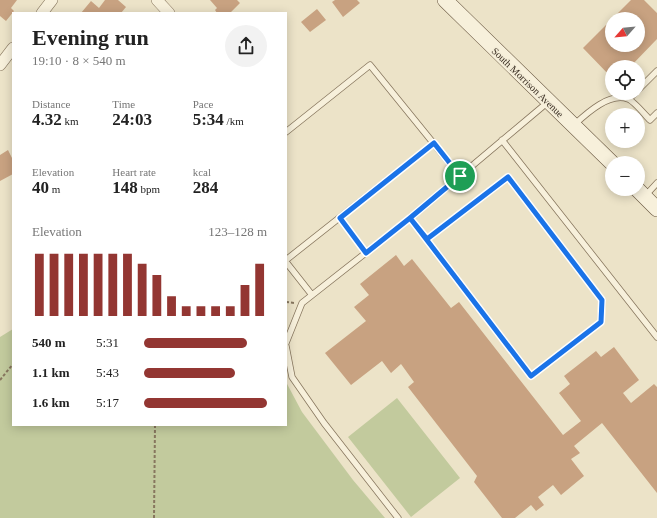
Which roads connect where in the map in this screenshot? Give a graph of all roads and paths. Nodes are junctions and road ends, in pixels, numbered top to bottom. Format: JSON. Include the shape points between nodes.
{"nodes":[{"id":1,"x":52,"y":0,"type":"edge"},
{"id":2,"x":157,"y":0,"type":"edge"},
{"id":3,"x":445,"y":0,"type":"edge"},
{"id":4,"x":43,"y":12,"type":"edge"},
{"id":5,"x":168,"y":12,"type":"edge"},
{"id":6,"x":12,"y":49,"type":"edge"},
{"id":7,"x":0,"y":64,"type":"edge"},
{"id":8,"x":657,"y":71,"type":"edge"},
{"id":9,"x":645,"y":83,"type":"edge"},
{"id":10,"x":609,"y":100,"type":"edge"},
{"id":11,"x":630,"y":100,"type":"edge"},
{"id":12,"x":548,"y":102,"type":"junction"},
{"id":13,"x":657,"y":113,"type":"edge"},
{"id":14,"x":573,"y":126,"type":"junction"},
{"id":15,"x":287,"y":131,"type":"edge"},
{"id":16,"x":502,"y":140,"type":"junction"},
{"id":17,"x":434,"y":143,"type":"junction"},
{"id":18,"x":605,"y":157,"type":"edge"},
{"id":19,"x":460,"y":176,"type":"junction"},
{"id":20,"x":657,"y":183,"type":"edge"},
{"id":21,"x":645,"y":190,"type":"edge"},
{"id":22,"x":644,"y":196,"type":"edge"},
{"id":23,"x":657,"y":209,"type":"edge"},
{"id":24,"x":340,"y":218,"type":"junction"},
{"id":25,"x":410,"y":218,"type":"junction"},
{"id":26,"x":427,"y":239,"type":"junction"},
{"id":27,"x":366,"y":253,"type":"junction"},
{"id":28,"x":287,"y":260,"type":"edge"},
{"id":29,"x":287,"y":262,"type":"edge"},
{"id":30,"x":312,"y":295,"type":"junction"},
{"id":31,"x":657,"y":337,"type":"edge"},
{"id":32,"x":287,"y":340,"type":"edge"},
{"id":33,"x":287,"y":351,"type":"edge"},
{"id":34,"x":12,"y":365,"type":"edge"},
{"id":35,"x":0,"y":380,"type":"edge"},
{"id":36,"x":155,"y":426,"type":"edge"},
{"id":37,"x":154,"y":518,"type":"edge"},
{"id":38,"x":398,"y":518,"type":"edge"}],
"edges":[{"from":1,"to":4,"type":"street"},
{"from":2,"to":5,"type":"street"},
{"from":3,"to":12,"type":"street","name":"South Morrison Avenue"},
{"from":6,"to":7,"type":"street"},
{"from":8,"to":9,"type":"lane"},
{"from":10,"to":14,"type":"lane","via":[[596,106]]},
{"from":11,"to":13,"type":"lane","via":[[650,120]]},
{"from":12,"to":14,"type":"street","name":"South Morrison Avenue"},
{"from":12,"to":16,"type":"lane"},
{"from":14,"to":18,"type":"street","name":"South Morrison Avenue"},
{"from":15,"to":17,"type":"lane","via":[[370,65]]},
{"from":16,"to":19,"type":"lane"},
{"from":16,"to":31,"type":"lane"},
{"from":17,"to":19,"type":"lane"},
{"from":17,"to":24,"type":"lane"},
{"from":19,"to":25,"type":"lane"},
{"from":20,"to":21,"type":"lane"},
{"from":22,"to":23,"type":"street"},
{"from":24,"to":27,"type":"lane"},
{"from":24,"to":28,"type":"lane"},
{"from":25,"to":26,"type":"lane"},
{"from":25,"to":27,"type":"lane"},
{"from":26,"to":26,"type":"lane","via":[[531,376],[601,322],[602,300],[508,177]]},
{"from":27,"to":30,"type":"lane"},
{"from":29,"to":30,"type":"lane"},
{"from":30,"to":32,"type":"lane","via":[[302,303]]},
{"from":33,"to":38,"type":"lane","via":[[292,377],[324,423]]},
{"from":34,"to":35,"type":"path"},
{"from":36,"to":37,"type":"path"}]}
